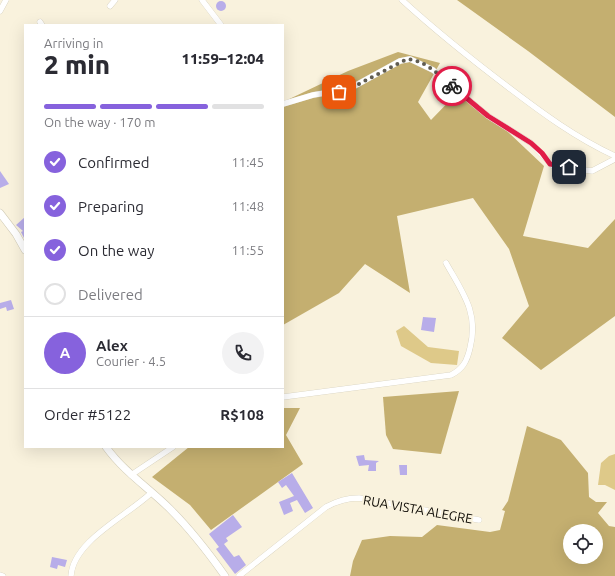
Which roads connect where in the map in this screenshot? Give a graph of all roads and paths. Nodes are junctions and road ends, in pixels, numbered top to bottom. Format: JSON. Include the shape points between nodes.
{"nodes":[{"id":1,"x":6,"y":0,"type":"edge"},
{"id":2,"x":115,"y":0,"type":"edge"},
{"id":3,"x":202,"y":0,"type":"edge"},
{"id":4,"x":402,"y":0,"type":"edge"},
{"id":5,"x":110,"y":6,"type":"dead end"},
{"id":6,"x":0,"y":11,"type":"edge"},
{"id":7,"x":219,"y":24,"type":"edge"},
{"id":8,"x":284,"y":104,"type":"edge"},
{"id":9,"x":615,"y":157,"type":"edge"},
{"id":10,"x":0,"y":213,"type":"edge"},
{"id":11,"x":24,"y":248,"type":"edge"},
{"id":12,"x":446,"y":263,"type":"dead end"},
{"id":13,"x":284,"y":397,"type":"edge"},
{"id":14,"x":107,"y":448,"type":"edge"},
{"id":15,"x":172,"y":448,"type":"edge"},
{"id":16,"x":132,"y":475,"type":"junction"},
{"id":17,"x":152,"y":493,"type":"junction"},
{"id":18,"x":479,"y":520,"type":"dead end"},
{"id":19,"x":71,"y":576,"type":"edge"},
{"id":20,"x":225,"y":576,"type":"edge"},
{"id":21,"x":239,"y":576,"type":"edge"}],
"edges":[{"from":1,"to":6,"type":"street"},
{"from":2,"to":5,"type":"street"},
{"from":3,"to":7,"type":"street"},
{"from":4,"to":9,"type":"street","via":[[438,33],[532,105],[594,147]]},
{"from":8,"to":9,"type":"street","via":[[348,89],[410,59],[433,70],[488,116],[531,143],[553,166],[578,167],[592,171]]},
{"from":10,"to":11,"type":"street"},
{"from":12,"to":13,"type":"street","via":[[471,310],[474,327],[468,357],[462,368],[451,375]]},
{"from":14,"to":16,"type":"street"},
{"from":15,"to":16,"type":"street"},
{"from":16,"to":17,"type":"street"},
{"from":17,"to":19,"type":"street","via":[[86,544],[73,563]]},
{"from":17,"to":20,"type":"street","via":[[193,534]]},
{"from":18,"to":21,"type":"street","name":"RUA VISTA ALEGRE","via":[[349,498],[326,507]]}]}
